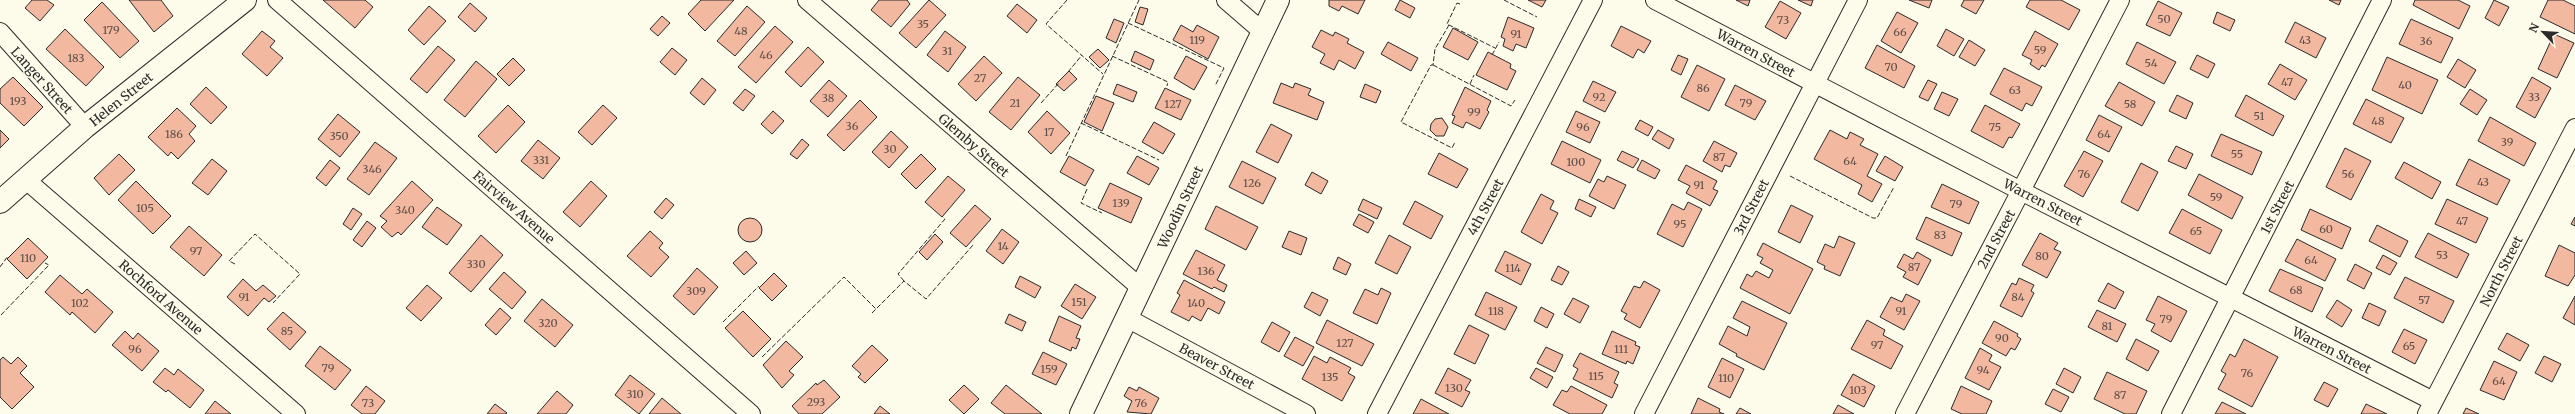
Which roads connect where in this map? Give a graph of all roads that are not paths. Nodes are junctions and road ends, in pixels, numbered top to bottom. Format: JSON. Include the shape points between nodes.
{"nodes":[{"id":1,"x":245,"y":0,"type":"edge"},
{"id":2,"x":277,"y":0,"type":"edge"},
{"id":3,"x":807,"y":0,"type":"edge"},
{"id":4,"x":1226,"y":0,"type":"edge"},
{"id":5,"x":1278,"y":0,"type":"edge"},
{"id":6,"x":1593,"y":0,"type":"edge"},
{"id":7,"x":1655,"y":0,"type":"edge"},
{"id":8,"x":1858,"y":0,"type":"edge"},
{"id":9,"x":2120,"y":0,"type":"edge"},
{"id":10,"x":2382,"y":0,"type":"edge"},
{"id":11,"x":0,"y":32,"type":"edge"},
{"id":12,"x":1263,"y":32,"type":"junction"},
{"id":13,"x":1815,"y":83,"type":"junction"},
{"id":14,"x":85,"y":127,"type":"junction"},
{"id":15,"x":2575,"y":128,"type":"edge"},
{"id":16,"x":26,"y":179,"type":"junction"},
{"id":17,"x":2021,"y":191,"type":"junction"},
{"id":18,"x":0,"y":202,"type":"edge"},
{"id":19,"x":1142,"y":289,"type":"junction"},
{"id":20,"x":2231,"y":299,"type":"junction"},
{"id":21,"x":1127,"y":318,"type":"junction"},
{"id":22,"x":2430,"y":408,"type":"edge"},
{"id":23,"x":296,"y":414,"type":"edge"},
{"id":24,"x":750,"y":414,"type":"edge"},
{"id":25,"x":1081,"y":414,"type":"edge"},
{"id":26,"x":1306,"y":414,"type":"edge"},
{"id":27,"x":1377,"y":414,"type":"edge"},
{"id":28,"x":1644,"y":414,"type":"edge"},
{"id":29,"x":1905,"y":414,"type":"edge"},
{"id":30,"x":2171,"y":414,"type":"edge"}],
"edges":[{"from":1,"to":14,"type":"main road","name":"Helen Street"},
{"from":2,"to":24,"type":"street","name":"Fairview Avenue"},
{"from":3,"to":19,"type":"street","name":"Glemby Street"},
{"from":4,"to":12,"type":"street"},
{"from":5,"to":12,"type":"main road","name":"Woodin Street"},
{"from":6,"to":27,"type":"street","name":"4th Street"},
{"from":7,"to":13,"type":"street","name":"Warren Street"},
{"from":8,"to":13,"type":"street","name":"3rd Street"},
{"from":9,"to":17,"type":"street","name":"2nd Street"},
{"from":10,"to":20,"type":"street","name":"1st Street"},
{"from":11,"to":14,"type":"street","name":"Langer Street"},
{"from":12,"to":19,"type":"main road","name":"Woodin Street"},
{"from":13,"to":17,"type":"street","name":"Warren Street"},
{"from":13,"to":28,"type":"street","name":"3rd Street"},
{"from":14,"to":16,"type":"main road","name":"Helen Street"},
{"from":15,"to":22,"type":"street","name":"North Street"},
{"from":16,"to":18,"type":"main road","name":"Helen Street"},
{"from":16,"to":23,"type":"street","name":"Rochford Avenue"},
{"from":17,"to":20,"type":"street","name":"Warren Street"},
{"from":17,"to":29,"type":"street","name":"2nd Street"},
{"from":19,"to":21,"type":"main road","name":"Woodin Street"},
{"from":20,"to":22,"type":"street","name":"Warren Street"},
{"from":20,"to":30,"type":"street","name":"1st Street"},
{"from":21,"to":25,"type":"main road","name":"Woodin Street"},
{"from":21,"to":26,"type":"street","name":"Beaver Street"}]}
